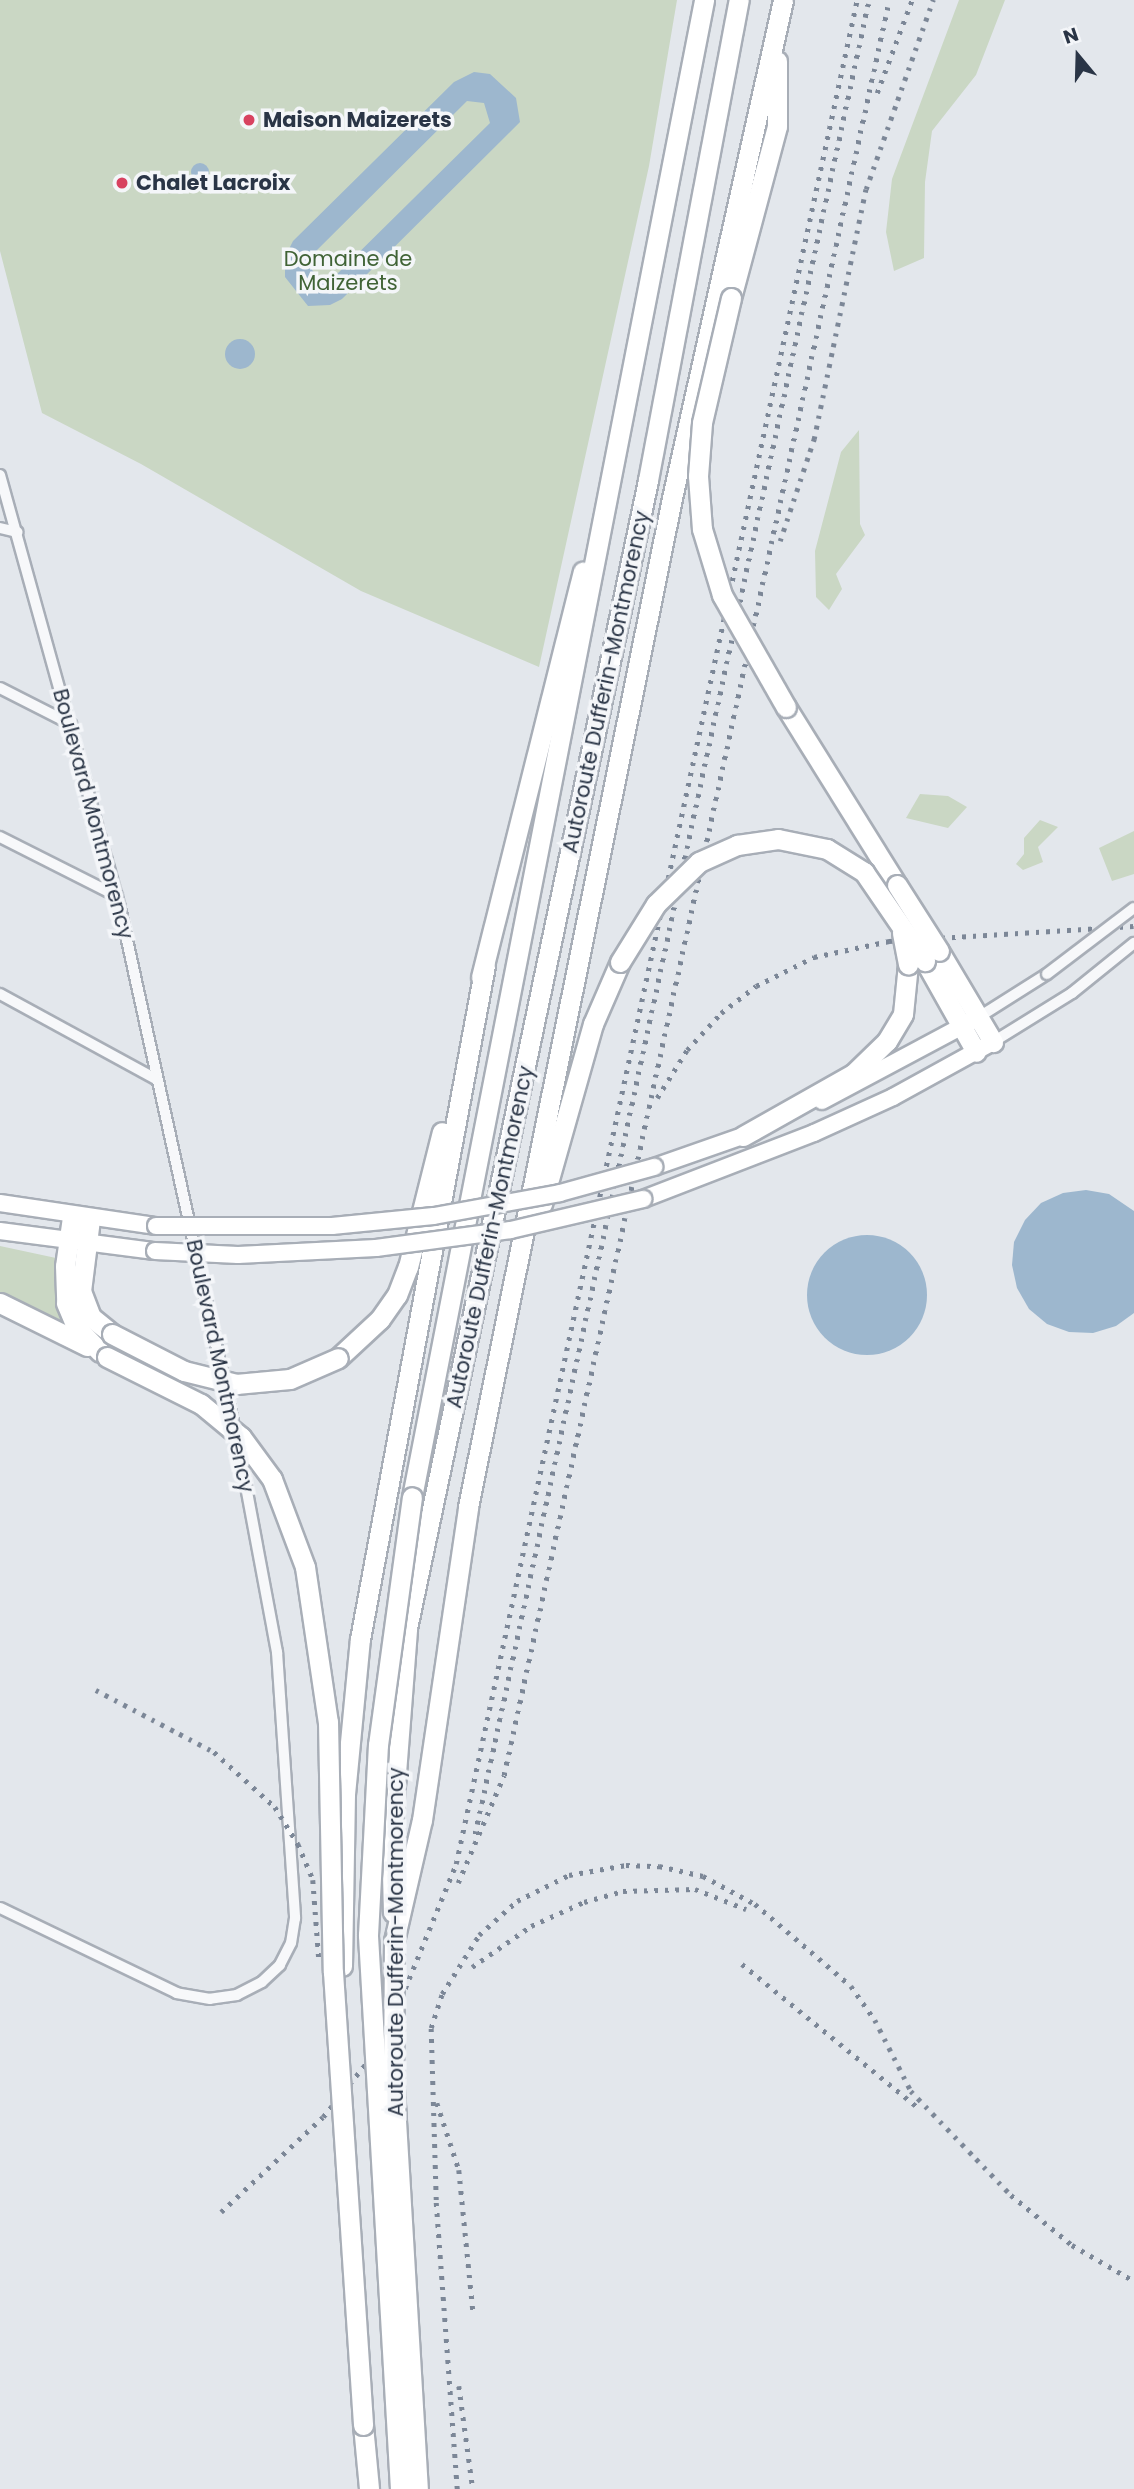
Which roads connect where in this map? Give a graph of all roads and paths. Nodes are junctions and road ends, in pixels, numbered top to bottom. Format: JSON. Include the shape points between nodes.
{"nodes":[{"id":1,"x":704,"y":0,"type":"edge"},
{"id":2,"x":739,"y":0,"type":"edge"},
{"id":3,"x":783,"y":0,"type":"edge"},
{"id":4,"x":775,"y":39,"type":"junction"},
{"id":5,"x":0,"y":475,"type":"edge"},
{"id":6,"x":609,"y":495,"type":"junction"},
{"id":7,"x":0,"y":528,"type":"edge"},
{"id":8,"x":18,"y":532,"type":"junction"},
{"id":9,"x":0,"y":688,"type":"edge"},
{"id":10,"x":71,"y":724,"type":"junction"},
{"id":11,"x":0,"y":836,"type":"edge"},
{"id":12,"x":117,"y":896,"type":"junction"},
{"id":13,"x":1134,"y":908,"type":"edge"},
{"id":14,"x":1134,"y":943,"type":"edge"},
{"id":15,"x":924,"y":959,"type":"junction"},
{"id":16,"x":485,"y":965,"type":"junction"},
{"id":17,"x":0,"y":994,"type":"edge"},
{"id":18,"x":971,"y":1021,"type":"junction"},
{"id":19,"x":984,"y":1047,"type":"junction"},
{"id":20,"x":156,"y":1079,"type":"junction"},
{"id":21,"x":743,"y":1136,"type":"junction"},
{"id":22,"x":0,"y":1203,"type":"edge"},
{"id":23,"x":81,"y":1218,"type":"junction"},
{"id":24,"x":0,"y":1231,"type":"edge"},
{"id":25,"x":77,"y":1244,"type":"junction"},
{"id":26,"x":0,"y":1303,"type":"edge"},
{"id":27,"x":104,"y":1354,"type":"junction"},
{"id":28,"x":497,"y":1367,"type":"junction"},
{"id":29,"x":0,"y":1908,"type":"edge"},
{"id":30,"x":394,"y":1941,"type":"junction"},
{"id":31,"x":340,"y":2041,"type":"junction"},
{"id":32,"x":363,"y":2425,"type":"junction"},
{"id":33,"x":361,"y":2489,"type":"edge"},
{"id":34,"x":369,"y":2489,"type":"edge"},
{"id":35,"x":400,"y":2489,"type":"edge"},
{"id":36,"x":418,"y":2489,"type":"edge"}],
"edges":[{"from":1,"to":6,"type":"highway","name":"Autoroute Dufferin-Montmorency"},
{"from":2,"to":30,"type":"highway","name":"Autoroute Dufferin-Montmorency","via":[[648,480],[407,1628],[391,1838]]},
{"from":3,"to":4,"type":"highway"},
{"from":4,"to":15,"type":"highway","bridge":true,"via":[[777,126],[702,423],[699,504],[709,558],[722,595]]},
{"from":4,"to":28,"type":"highway","via":[[669,511]]},
{"from":5,"to":8,"type":"street","name":"Boulevard Montmorency"},
{"from":6,"to":16,"type":"highway","via":[[569,613]]},
{"from":6,"to":35,"type":"highway","name":"Autoroute Dufferin-Montmorency","bridge":true,"via":[[412,1497],[378,1745],[368,1935]]},
{"from":7,"to":8,"type":"street"},
{"from":8,"to":10,"type":"street","name":"Boulevard Montmorency"},
{"from":9,"to":10,"type":"street"},
{"from":10,"to":12,"type":"street","name":"Boulevard Montmorency"},
{"from":11,"to":12,"type":"street"},
{"from":12,"to":20,"type":"street","name":"Boulevard Montmorency"},
{"from":13,"to":18,"type":"street","bridge":true,"via":[[1046,974]]},
{"from":14,"to":19,"type":"street","via":[[1072,993]]},
{"from":15,"to":18,"type":"highway"},
{"from":15,"to":21,"type":"highway","via":[[887,1041],[853,1074]]},
{"from":15,"to":28,"type":"highway","bridge":true,"via":[[882,892],[847,859],[806,843],[758,840],[708,858],[678,878],[620,962],[573,1089]]},
{"from":16,"to":25,"type":"highway","bridge":true,"via":[[408,1267],[380,1319],[338,1358],[290,1379],[236,1384],[184,1371],[111,1334],[92,1317],[83,1298]]},
{"from":16,"to":31,"type":"highway","bridge":true,"via":[[360,1639],[345,1794]]},
{"from":17,"to":20,"type":"street"},
{"from":18,"to":19,"type":"highway"},
{"from":18,"to":21,"type":"main road","via":[[866,1080]]},
{"from":19,"to":25,"type":"main road","bridge":true,"via":[[814,1133],[643,1199],[511,1230],[376,1248],[238,1255]]},
{"from":20,"to":29,"type":"street","name":"Boulevard Montmorency","via":[[209,1304],[278,1652],[295,1918],[291,1944],[280,1965],[262,1982],[237,1996],[195,1998]]},
{"from":21,"to":23,"type":"main road","bridge":true,"via":[[560,1193],[434,1216],[320,1227],[156,1226]]},
{"from":22,"to":23,"type":"main road"},
{"from":23,"to":25,"type":"highway"},
{"from":24,"to":25,"type":"main road"},
{"from":25,"to":27,"type":"highway","via":[[66,1304],[76,1328]]},
{"from":26,"to":27,"type":"highway"},
{"from":27,"to":31,"type":"highway","bridge":true,"via":[[222,1419],[265,1469],[293,1530],[316,1626],[328,1721],[332,1972]]},
{"from":28,"to":30,"type":"highway","via":[[468,1507],[422,1820]]},
{"from":30,"to":36,"type":"highway","name":"Autoroute Dufferin-Montmorency","bridge":true,"via":[[393,2070]]},
{"from":31,"to":32,"type":"highway","bridge":true},
{"from":32,"to":33,"type":"highway"},
{"from":32,"to":34,"type":"highway"}]}
